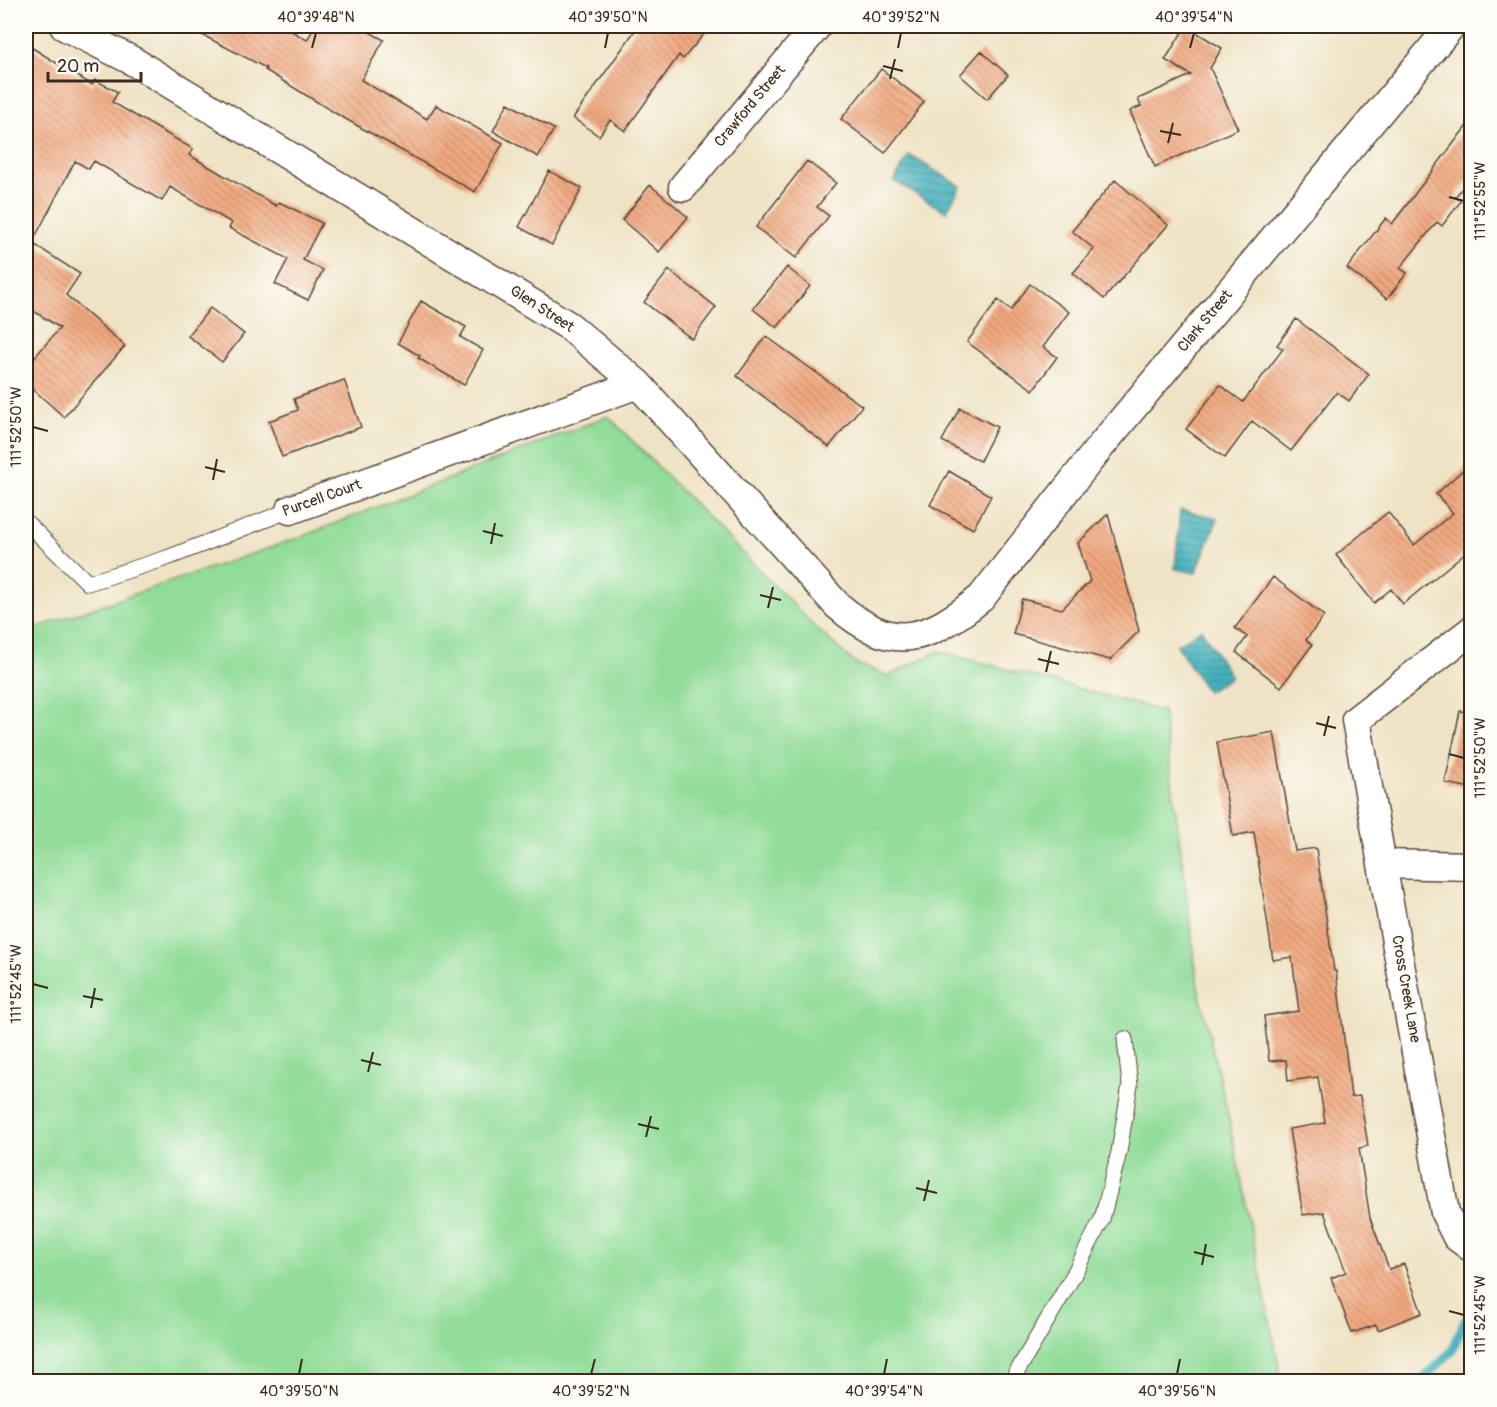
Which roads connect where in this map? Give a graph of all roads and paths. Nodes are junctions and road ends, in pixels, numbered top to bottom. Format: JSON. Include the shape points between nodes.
{"nodes":[{"id":1,"x":64,"y":26,"type":"edge"},
{"id":2,"x":817,"y":26,"type":"edge"},
{"id":3,"x":1451,"y":26,"type":"edge"},
{"id":4,"x":683,"y":187,"type":"dead end"},
{"id":5,"x":638,"y":384,"type":"junction"},
{"id":6,"x":290,"y":510,"type":"joint"},
{"id":7,"x":26,"y":522,"type":"edge"},
{"id":8,"x":959,"y":616,"type":"joint"},
{"id":9,"x":1472,"y":630,"type":"edge"},
{"id":10,"x":1384,"y":864,"type":"junction"},
{"id":11,"x":1472,"y":866,"type":"edge"},
{"id":12,"x":1125,"y":1039,"type":"dead end"},
{"id":13,"x":1472,"y":1248,"type":"edge"},
{"id":14,"x":1011,"y":1382,"type":"edge"}],
"edges":[{"from":1,"to":5,"type":"street","name":"Glen Street","via":[[131,60],[518,293],[569,326]]},
{"from":2,"to":4,"type":"street","name":"Crawford Street"},
{"from":3,"to":8,"type":"street","name":"Clark Street","via":[[1100,447],[1009,565],[981,598]]},
{"from":5,"to":6,"type":"street","name":"Purcell Court"},
{"from":5,"to":8,"type":"street","name":"Glen Street","via":[[854,620],[891,637],[930,631]]},
{"from":6,"to":7,"type":"lane","name":"Purcell Court","via":[[167,558],[88,583]]},
{"from":9,"to":10,"type":"street","name":"Cross Creek Lane","via":[[1356,720]]},
{"from":10,"to":11,"type":"street"},
{"from":10,"to":13,"type":"street","name":"Cross Creek Lane","via":[[1445,1213],[1457,1237]]},
{"from":12,"to":14,"type":"lane","via":[[1130,1085],[1102,1219]]}]}
